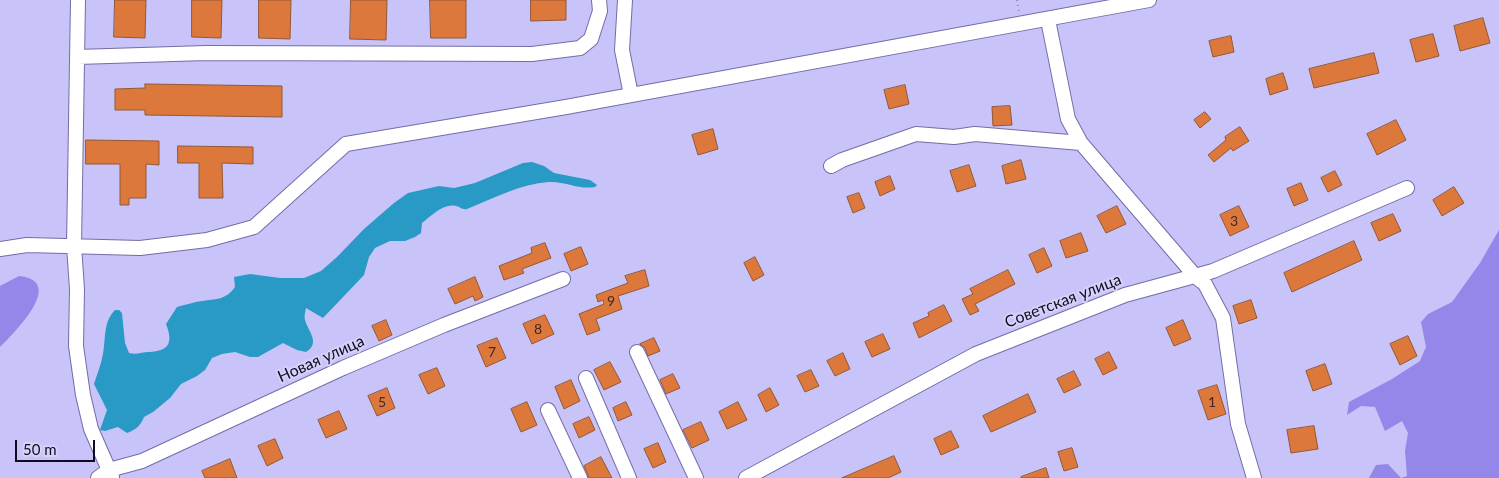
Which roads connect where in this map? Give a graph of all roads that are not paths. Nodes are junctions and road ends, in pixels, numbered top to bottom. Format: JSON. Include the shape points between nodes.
{"nodes":[{"id":1,"x":78,"y":0,"type":"edge"},
{"id":2,"x":599,"y":0,"type":"edge"},
{"id":3,"x":625,"y":0,"type":"edge"},
{"id":4,"x":1149,"y":0,"type":"edge"},
{"id":5,"x":1048,"y":20,"type":"junction"},
{"id":6,"x":78,"y":57,"type":"junction"},
{"id":7,"x":631,"y":95,"type":"junction"},
{"id":8,"x":1081,"y":143,"type":"junction"},
{"id":9,"x":832,"y":166,"type":"dead end"},
{"id":10,"x":1407,"y":188,"type":"dead end"},
{"id":11,"x":74,"y":246,"type":"junction"},
{"id":12,"x":0,"y":248,"type":"edge"},
{"id":13,"x":1196,"y":277,"type":"junction"},
{"id":14,"x":563,"y":279,"type":"dead end"},
{"id":15,"x":636,"y":352,"type":"dead end"},
{"id":16,"x":586,"y":378,"type":"dead end"},
{"id":17,"x":548,"y":410,"type":"dead end"},
{"id":18,"x":107,"y":475,"type":"edge"},
{"id":19,"x":580,"y":478,"type":"edge"},
{"id":20,"x":629,"y":478,"type":"edge"},
{"id":21,"x":696,"y":478,"type":"edge"},
{"id":22,"x":746,"y":478,"type":"edge"},
{"id":23,"x":1254,"y":478,"type":"edge"}],
"edges":[{"from":1,"to":6,"type":"street"},
{"from":2,"to":6,"type":"street","via":[[600,12],[591,39],[586,44],[580,48],[532,54],[206,53]]},
{"from":3,"to":7,"type":"street","via":[[622,50]]},
{"from":4,"to":5,"type":"street"},
{"from":5,"to":7,"type":"street"},
{"from":5,"to":8,"type":"street","via":[[1068,119]]},
{"from":6,"to":11,"type":"street"},
{"from":7,"to":11,"type":"street","via":[[346,144],[254,227],[207,240],[140,248]]},
{"from":8,"to":9,"type":"street","via":[[975,134],[954,137],[916,134]]},
{"from":8,"to":13,"type":"street"},
{"from":10,"to":13,"type":"street","name":"Советская улица"},
{"from":11,"to":12,"type":"street"},
{"from":11,"to":18,"type":"street","via":[[76,346],[83,395],[90,429]]},
{"from":13,"to":22,"type":"street","name":"Советская улица","via":[[1125,295],[976,354]]},
{"from":13,"to":23,"type":"street","via":[[1205,284],[1223,318],[1238,424]]},
{"from":14,"to":18,"type":"street","name":"Новая улица","via":[[343,368]]},
{"from":15,"to":21,"type":"street"},
{"from":16,"to":20,"type":"street"},
{"from":17,"to":19,"type":"street"}]}
